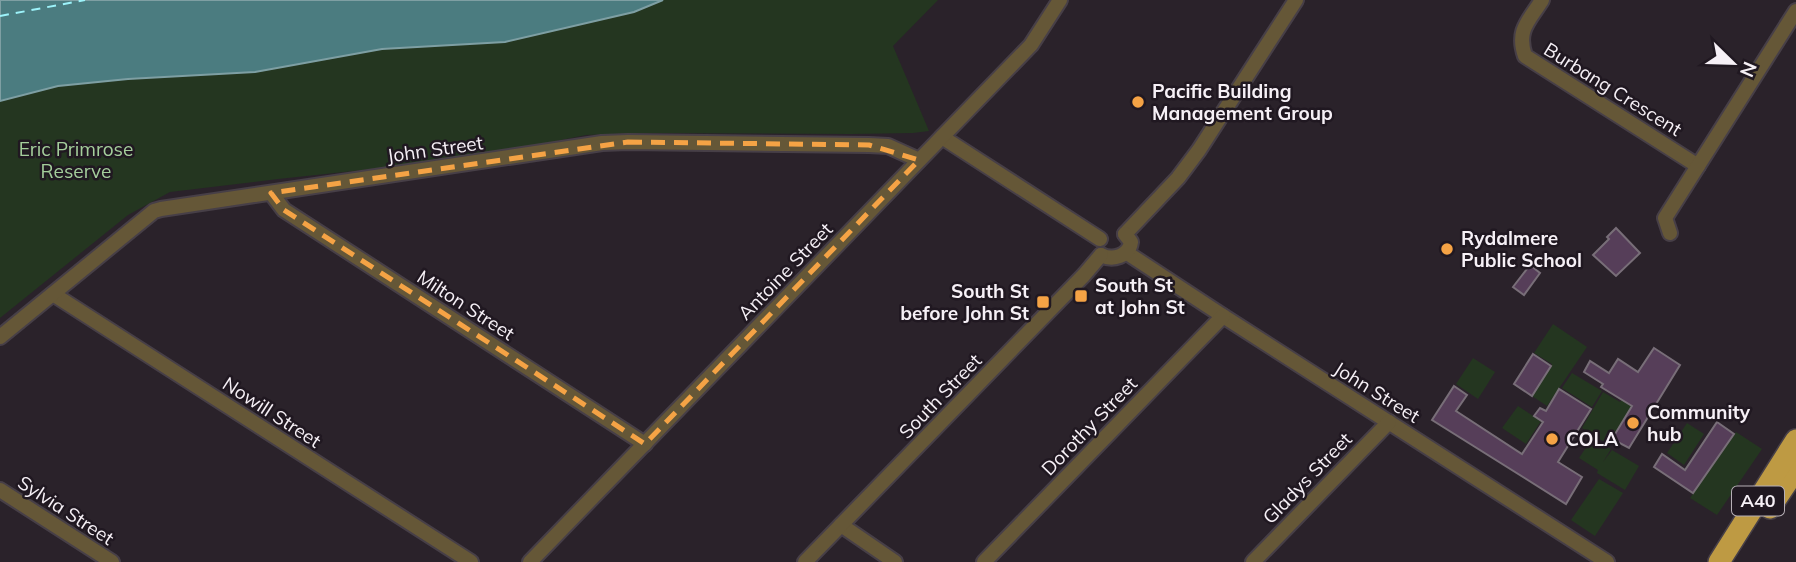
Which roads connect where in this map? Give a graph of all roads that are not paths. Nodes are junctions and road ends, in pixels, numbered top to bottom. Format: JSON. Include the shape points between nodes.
{"nodes":[{"id":1,"x":1060,"y":0,"type":"edge"},
{"id":2,"x":1296,"y":0,"type":"edge"},
{"id":3,"x":1542,"y":0,"type":"edge"},
{"id":4,"x":1796,"y":11,"type":"edge"},
{"id":5,"x":942,"y":136,"type":"junction"},
{"id":6,"x":919,"y":160,"type":"junction"},
{"id":7,"x":1698,"y":166,"type":"junction"},
{"id":8,"x":271,"y":192,"type":"junction"},
{"id":9,"x":1670,"y":233,"type":"dead end"},
{"id":10,"x":1125,"y":234,"type":"junction"},
{"id":11,"x":1100,"y":239,"type":"junction"},
{"id":12,"x":1127,"y":253,"type":"junction"},
{"id":13,"x":1101,"y":255,"type":"junction"},
{"id":14,"x":53,"y":294,"type":"junction"},
{"id":15,"x":1223,"y":316,"type":"junction"},
{"id":16,"x":0,"y":337,"type":"edge"},
{"id":17,"x":1388,"y":422,"type":"junction"},
{"id":18,"x":1796,"y":440,"type":"edge"},
{"id":19,"x":645,"y":444,"type":"junction"},
{"id":20,"x":1796,"y":469,"type":"edge"},
{"id":21,"x":0,"y":490,"type":"edge"},
{"id":22,"x":841,"y":525,"type":"junction"},
{"id":23,"x":112,"y":562,"type":"edge"},
{"id":24,"x":471,"y":562,"type":"edge"},
{"id":25,"x":530,"y":562,"type":"edge"},
{"id":26,"x":805,"y":562,"type":"edge"},
{"id":27,"x":894,"y":562,"type":"edge"},
{"id":28,"x":984,"y":562,"type":"edge"},
{"id":29,"x":1253,"y":562,"type":"edge"},
{"id":30,"x":1607,"y":562,"type":"edge"},
{"id":31,"x":1719,"y":562,"type":"edge"},
{"id":32,"x":1735,"y":562,"type":"edge"}],
"edges":[{"from":1,"to":5,"type":"street","name":"Antoine Street","via":[[1031,45]]},
{"from":2,"to":10,"type":"street","via":[[1199,150]]},
{"from":3,"to":7,"type":"street","name":"Burbang Crescent","via":[[1521,32],[1525,56]]},
{"from":4,"to":7,"type":"street"},
{"from":5,"to":6,"type":"street","name":"Antoine Street"},
{"from":5,"to":11,"type":"street"},
{"from":6,"to":8,"type":"street","name":"John Street","via":[[878,145],[628,142]]},
{"from":6,"to":19,"type":"street","name":"Antoine Street"},
{"from":7,"to":9,"type":"street","via":[[1665,218]]},
{"from":8,"to":14,"type":"street","name":"John Street","via":[[155,211]]},
{"from":8,"to":19,"type":"street","name":"Milton Street","via":[[284,210]]},
{"from":10,"to":11,"type":"street","via":[[1107,234]]},
{"from":10,"to":12,"type":"street","via":[[1131,242]]},
{"from":11,"to":13,"type":"street"},
{"from":12,"to":13,"type":"street","via":[[1111,258]]},
{"from":12,"to":15,"type":"street","name":"John Street"},
{"from":13,"to":22,"type":"street","name":"South Street"},
{"from":14,"to":16,"type":"street","name":"John Street"},
{"from":14,"to":24,"type":"street","name":"Nowill Street"},
{"from":15,"to":17,"type":"street","name":"John Street"},
{"from":15,"to":28,"type":"street","name":"Dorothy Street"},
{"from":17,"to":29,"type":"street","name":"Gladys Street"},
{"from":17,"to":30,"type":"street","name":"John Street"},
{"from":18,"to":31,"type":"highway","number":"A40"},
{"from":19,"to":25,"type":"street","name":"Antoine Street"},
{"from":20,"to":32,"type":"highway","number":"A40"},
{"from":21,"to":23,"type":"street","name":"Sylvia Street"},
{"from":22,"to":26,"type":"street","name":"South Street"},
{"from":22,"to":27,"type":"street"}]}
